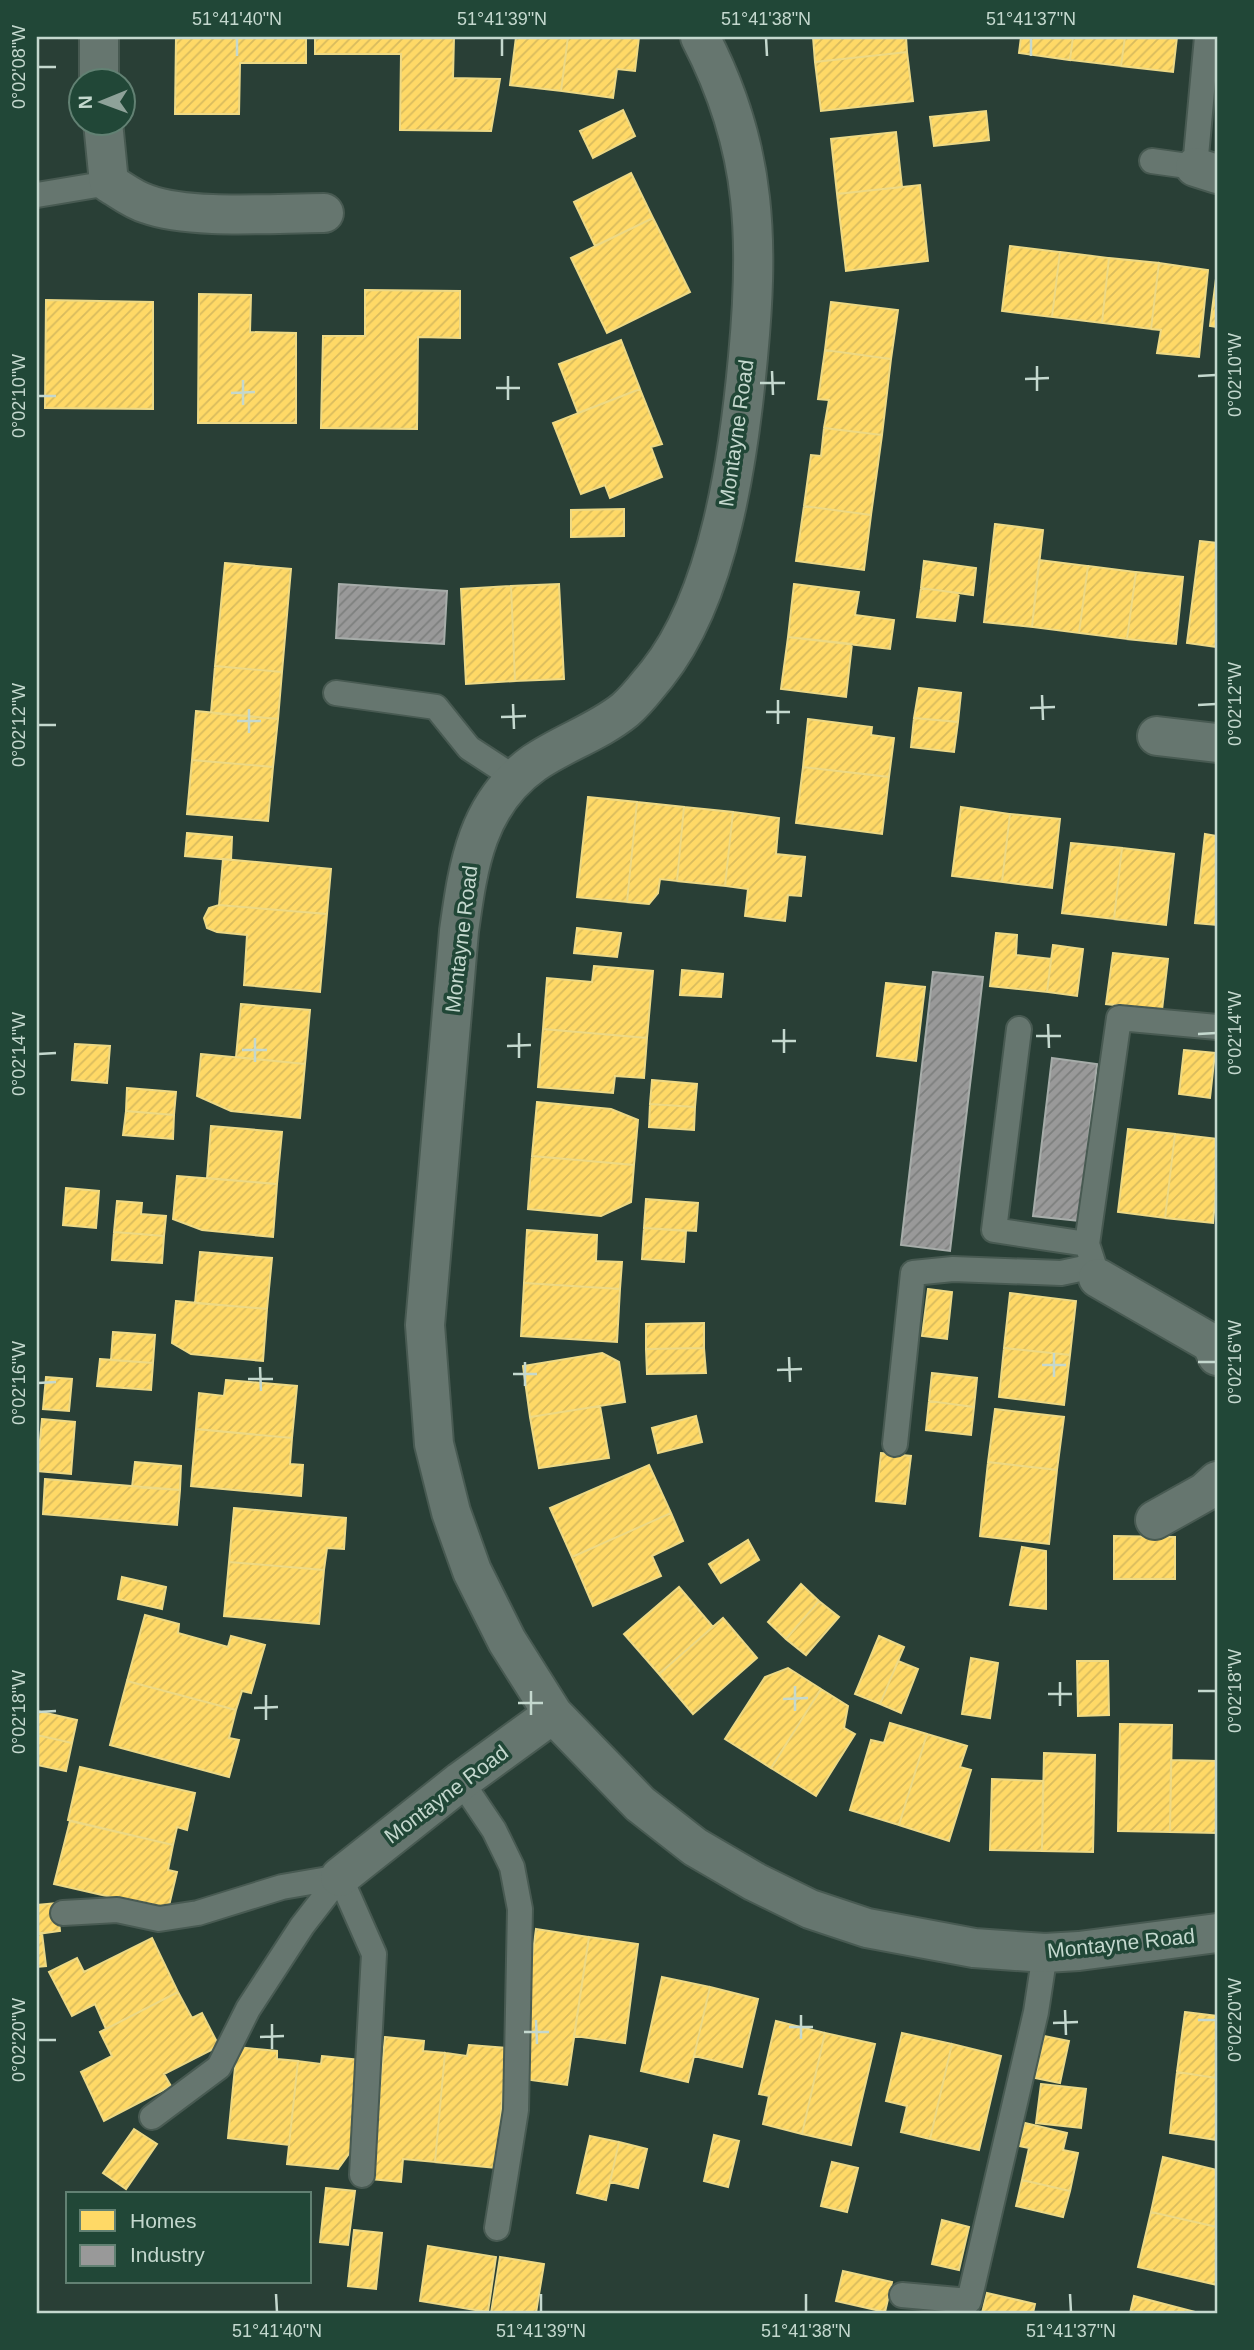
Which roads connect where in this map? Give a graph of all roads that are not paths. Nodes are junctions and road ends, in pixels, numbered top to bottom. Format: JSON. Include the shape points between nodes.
{"nodes":[{"id":1,"x":99,"y":37,"type":"edge"},
{"id":2,"x":700,"y":37,"type":"edge"},
{"id":3,"x":1207,"y":37,"type":"edge"},
{"id":4,"x":99,"y":66,"type":"edge"},
{"id":5,"x":104,"y":136,"type":"edge"},
{"id":6,"x":1152,"y":161,"type":"dead end"},
{"id":7,"x":1206,"y":171,"type":"edge"},
{"id":8,"x":108,"y":183,"type":"junction"},
{"id":9,"x":37,"y":195,"type":"edge"},
{"id":10,"x":324,"y":213,"type":"dead end"},
{"id":11,"x":336,"y":693,"type":"dead end"},
{"id":12,"x":1157,"y":736,"type":"dead end"},
{"id":13,"x":1217,"y":743,"type":"edge"},
{"id":14,"x":515,"y":778,"type":"junction"},
{"id":15,"x":1217,"y":1027,"type":"edge"},
{"id":16,"x":1019,"y":1030,"type":"dead end"},
{"id":17,"x":1093,"y":1263,"type":"junction"},
{"id":18,"x":1217,"y":1356,"type":"edge"},
{"id":19,"x":895,"y":1444,"type":"dead end"},
{"id":20,"x":1217,"y":1480,"type":"edge"},
{"id":21,"x":1155,"y":1520,"type":"dead end"},
{"id":22,"x":554,"y":1714,"type":"junction"},
{"id":23,"x":461,"y":1781,"type":"junction"},
{"id":24,"x":340,"y":1877,"type":"junction"},
{"id":25,"x":62,"y":1913,"type":"dead end"},
{"id":26,"x":1217,"y":1933,"type":"edge"},
{"id":27,"x":1045,"y":1952,"type":"junction"},
{"id":28,"x":152,"y":2117,"type":"dead end"},
{"id":29,"x":362,"y":2175,"type":"dead end"},
{"id":30,"x":497,"y":2228,"type":"dead end"},
{"id":31,"x":902,"y":2295,"type":"dead end"}],
"edges":[{"from":1,"to":4,"type":"street"},
{"from":2,"to":14,"type":"street","name":"Montayne Road","via":[[741,146],[754,245],[745,393],[716,550],[690,620],[659,671],[628,708]]},
{"from":3,"to":7,"type":"lane"},
{"from":5,"to":8,"type":"street"},
{"from":6,"to":7,"type":"lane"},
{"from":8,"to":9,"type":"lane"},
{"from":8,"to":10,"type":"street","via":[[144,204],[162,208]]},
{"from":11,"to":14,"type":"lane","via":[[436,707],[469,748]]},
{"from":12,"to":13,"type":"street"},
{"from":14,"to":22,"type":"street","name":"Montayne Road","via":[[477,836],[467,870],[425,1325],[435,1444],[451,1512],[472,1571],[508,1641]]},
{"from":15,"to":17,"type":"lane","via":[[1119,1018]]},
{"from":16,"to":17,"type":"lane","via":[[994,1230]]},
{"from":17,"to":18,"type":"street","via":[[1211,1343]]},
{"from":17,"to":19,"type":"lane","via":[[1061,1273],[953,1269],[914,1273]]},
{"from":20,"to":21,"type":"street","via":[[1205,1492]]},
{"from":22,"to":23,"type":"street","name":"Montayne Road"},
{"from":22,"to":27,"type":"street","name":"Montayne Road","via":[[640,1804],[695,1847],[810,1909],[867,1928],[925,1940]]},
{"from":23,"to":24,"type":"street","name":"Montayne Road"},
{"from":23,"to":30,"type":"lane","via":[[512,1867],[520,1909],[516,2110]]},
{"from":24,"to":25,"type":"lane","via":[[159,1919],[117,1910]]},
{"from":24,"to":28,"type":"lane","via":[[248,2009],[219,2067]]},
{"from":24,"to":29,"type":"lane","via":[[374,1954]]},
{"from":26,"to":27,"type":"street","name":"Montayne Road"},
{"from":27,"to":31,"type":"lane","via":[[1036,2012],[969,2301]]}]}
